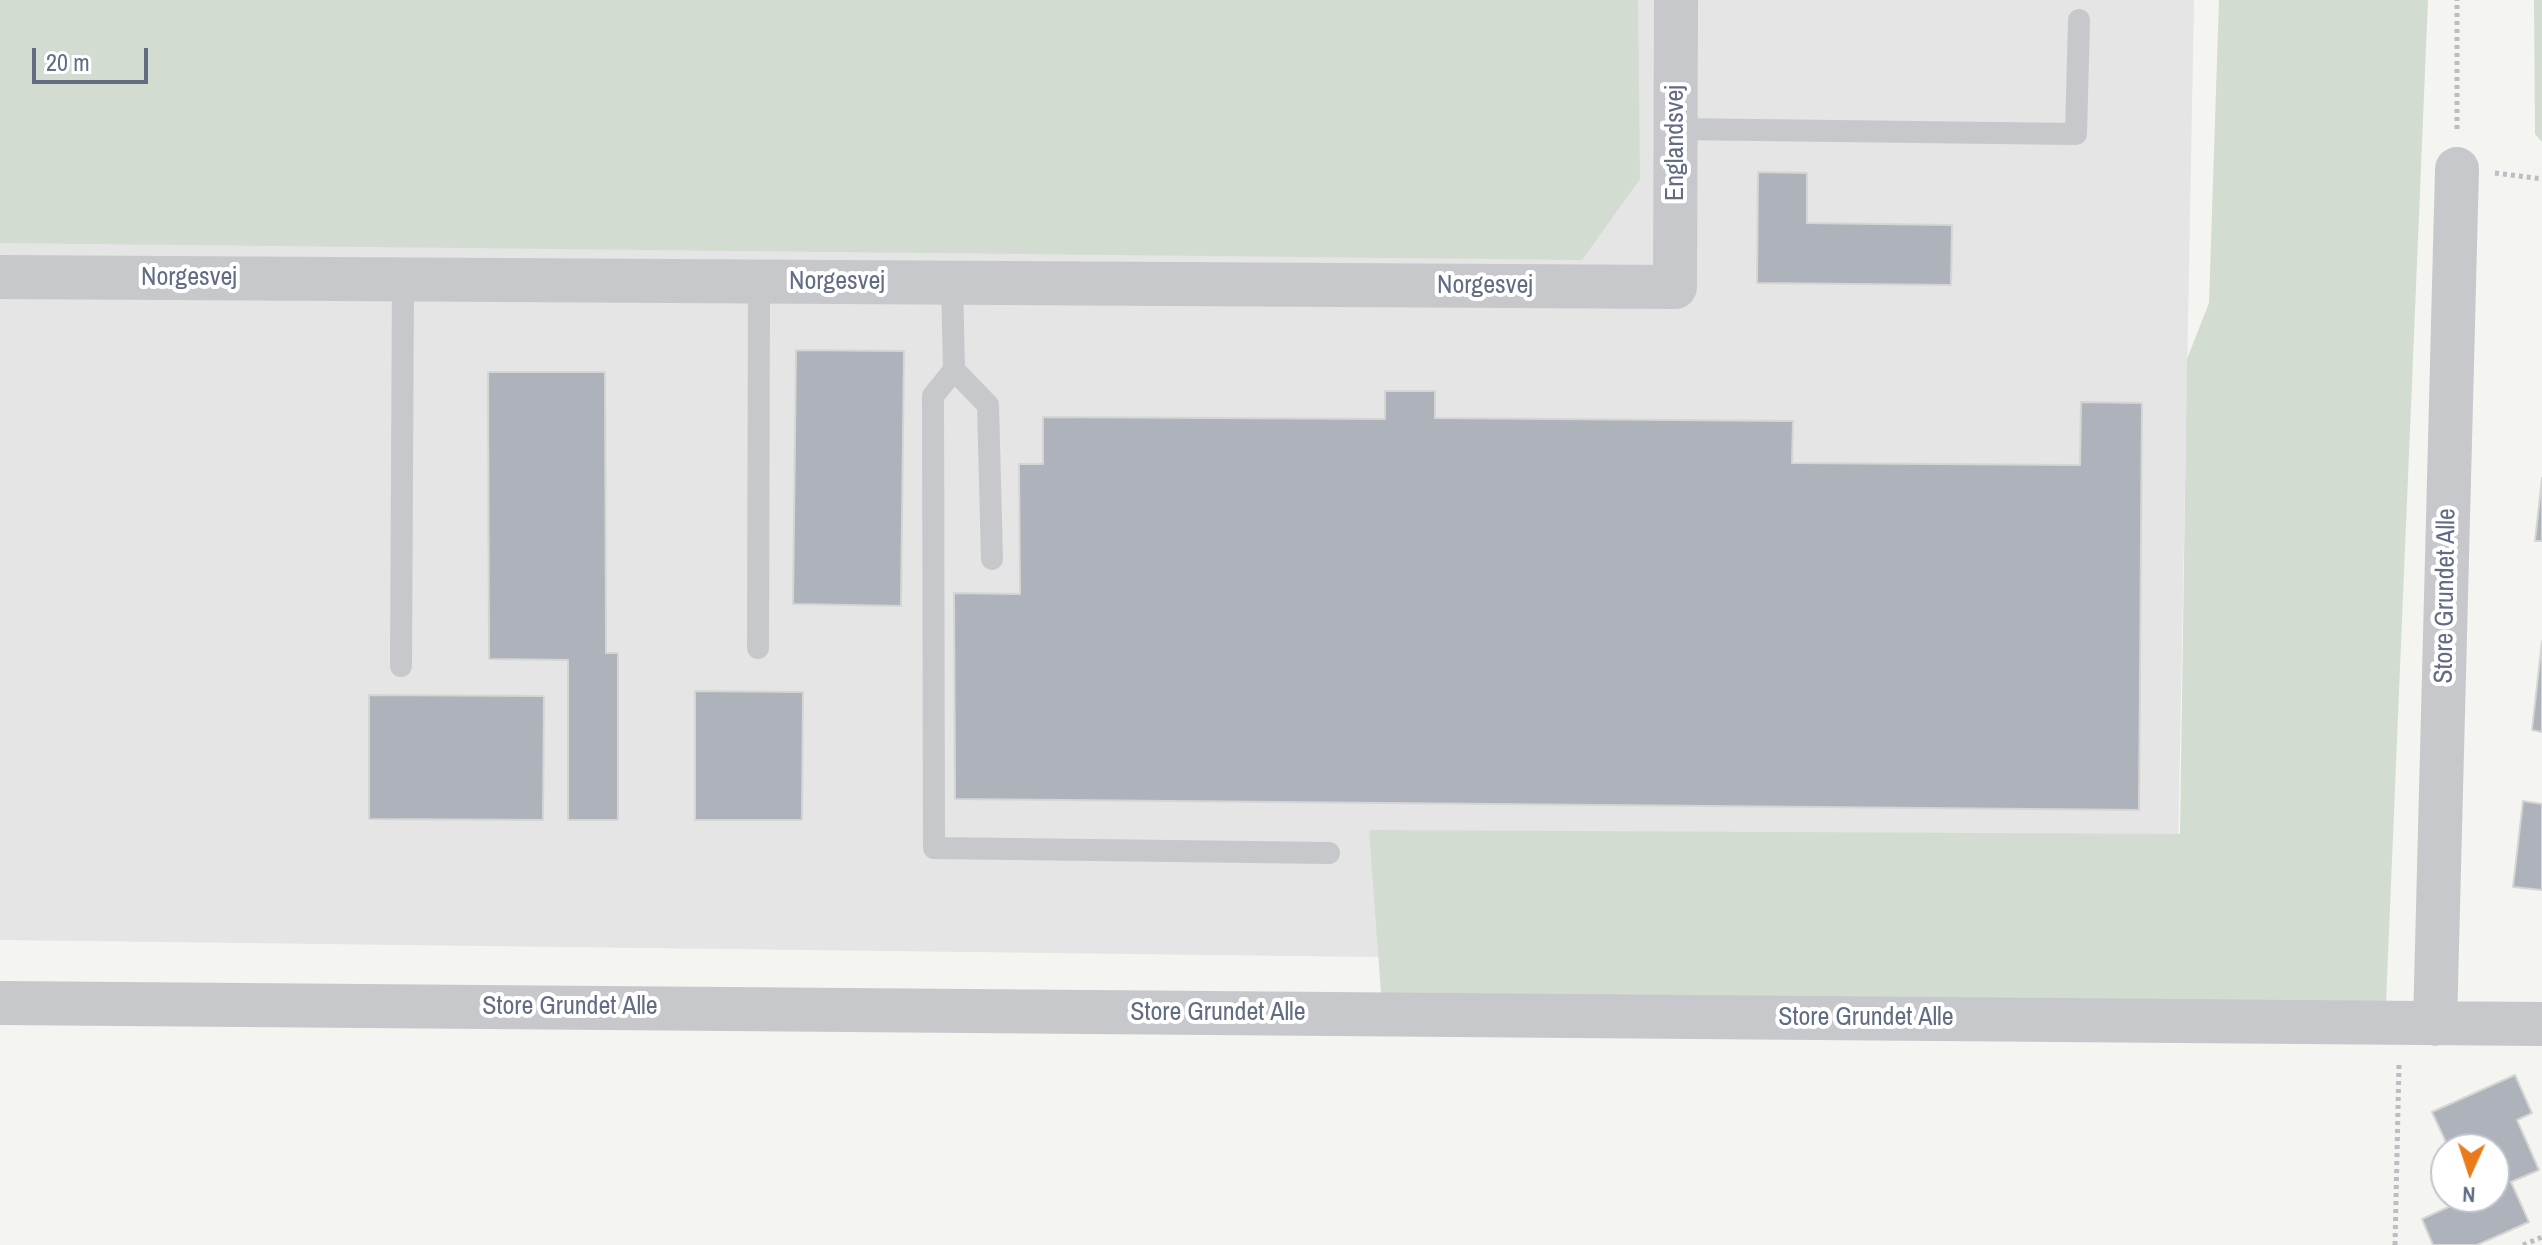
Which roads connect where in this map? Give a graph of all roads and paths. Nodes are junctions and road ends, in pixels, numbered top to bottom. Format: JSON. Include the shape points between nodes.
{"nodes":[{"id":1,"x":1676,"y":0,"type":"edge"},
{"id":2,"x":2457,"y":0,"type":"edge"},
{"id":3,"x":2079,"y":20,"type":"dead end"},
{"id":4,"x":1676,"y":129,"type":"junction"},
{"id":5,"x":2457,"y":169,"type":"joint"},
{"id":6,"x":0,"y":277,"type":"edge"},
{"id":7,"x":403,"y":279,"type":"junction"},
{"id":8,"x":759,"y":281,"type":"junction"},
{"id":9,"x":952,"y":282,"type":"junction"},
{"id":10,"x":1675,"y":287,"type":"joint"},
{"id":11,"x":954,"y":370,"type":"junction"},
{"id":12,"x":992,"y":559,"type":"dead end"},
{"id":13,"x":758,"y":648,"type":"dead end"},
{"id":14,"x":401,"y":666,"type":"dead end"},
{"id":15,"x":1329,"y":853,"type":"dead end"},
{"id":16,"x":0,"y":1003,"type":"edge"},
{"id":17,"x":2418,"y":1023,"type":"junction"},
{"id":18,"x":2542,"y":1024,"type":"edge"},
{"id":19,"x":2542,"y":1237,"type":"edge"},
{"id":20,"x":2395,"y":1245,"type":"edge"},
{"id":21,"x":2523,"y":1245,"type":"edge"}],
"edges":[{"from":1,"to":4,"type":"street","name":"Englandsvej"},
{"from":2,"to":5,"type":"path"},
{"from":3,"to":4,"type":"lane","via":[[2076,134]]},
{"from":4,"to":10,"type":"street","name":"Englandsvej"},
{"from":5,"to":17,"type":"street","name":"Store Grundet Alle"},
{"from":6,"to":7,"type":"street","name":"Norgesvej"},
{"from":7,"to":8,"type":"street","name":"Norgesvej"},
{"from":7,"to":14,"type":"lane"},
{"from":8,"to":9,"type":"street","name":"Norgesvej"},
{"from":8,"to":13,"type":"lane"},
{"from":9,"to":10,"type":"street","name":"Norgesvej"},
{"from":9,"to":11,"type":"lane"},
{"from":11,"to":12,"type":"lane","via":[[988,405]]},
{"from":11,"to":15,"type":"lane","via":[[933,396],[934,848]]},
{"from":16,"to":17,"type":"street","name":"Store Grundet Alle"},
{"from":17,"to":18,"type":"street","name":"Store Grundet Alle"},
{"from":17,"to":20,"type":"path"},
{"from":19,"to":21,"type":"path"}]}
